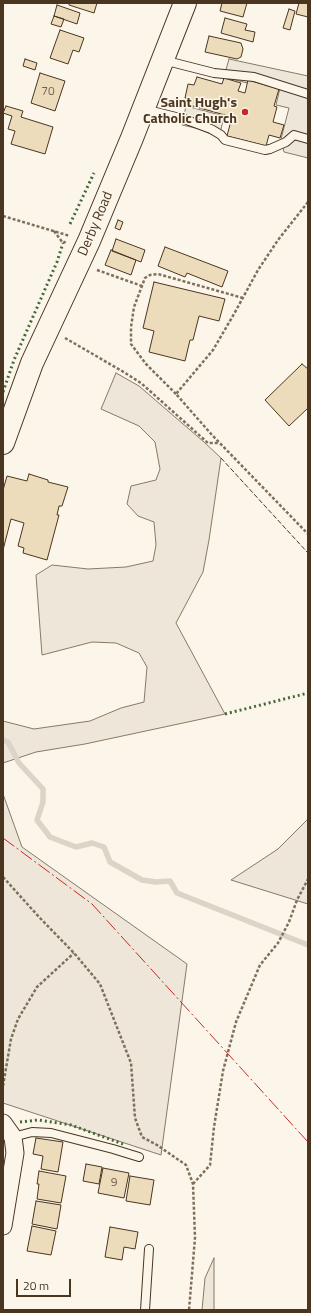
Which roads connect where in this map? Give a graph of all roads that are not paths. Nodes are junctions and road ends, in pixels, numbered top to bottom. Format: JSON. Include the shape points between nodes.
{"nodes":[{"id":1,"x":184,"y":3,"type":"edge"},
{"id":2,"x":162,"y":60,"type":"junction"},
{"id":3,"x":308,"y":94,"type":"edge"},
{"id":4,"x":143,"y":108,"type":"junction"},
{"id":5,"x":308,"y":138,"type":"edge"},
{"id":6,"x":3,"y":443,"type":"edge"},
{"id":7,"x":3,"y":1123,"type":"edge"},
{"id":8,"x":13,"y":1137,"type":"junction"},
{"id":9,"x":139,"y":1157,"type":"dead end"},
{"id":10,"x":3,"y":1226,"type":"edge"},
{"id":11,"x":149,"y":1249,"type":"dead end"},
{"id":12,"x":145,"y":1310,"type":"edge"}],
"edges":[{"from":1,"to":2,"type":"main road","name":"Derby Road"},
{"from":2,"to":3,"type":"lane","via":[[214,73],[254,77]]},
{"from":2,"to":4,"type":"main road","name":"Derby Road"},
{"from":4,"to":5,"type":"lane","via":[[211,129],[225,140],[265,150],[286,142],[294,135]]},
{"from":4,"to":6,"type":"main road","name":"Derby Road","via":[[79,263],[32,363]]},
{"from":7,"to":8,"type":"street"},
{"from":8,"to":9,"type":"lane","via":[[32,1132],[51,1133]]},
{"from":8,"to":10,"type":"street","via":[[15,1153]]},
{"from":11,"to":12,"type":"lane"}]}
